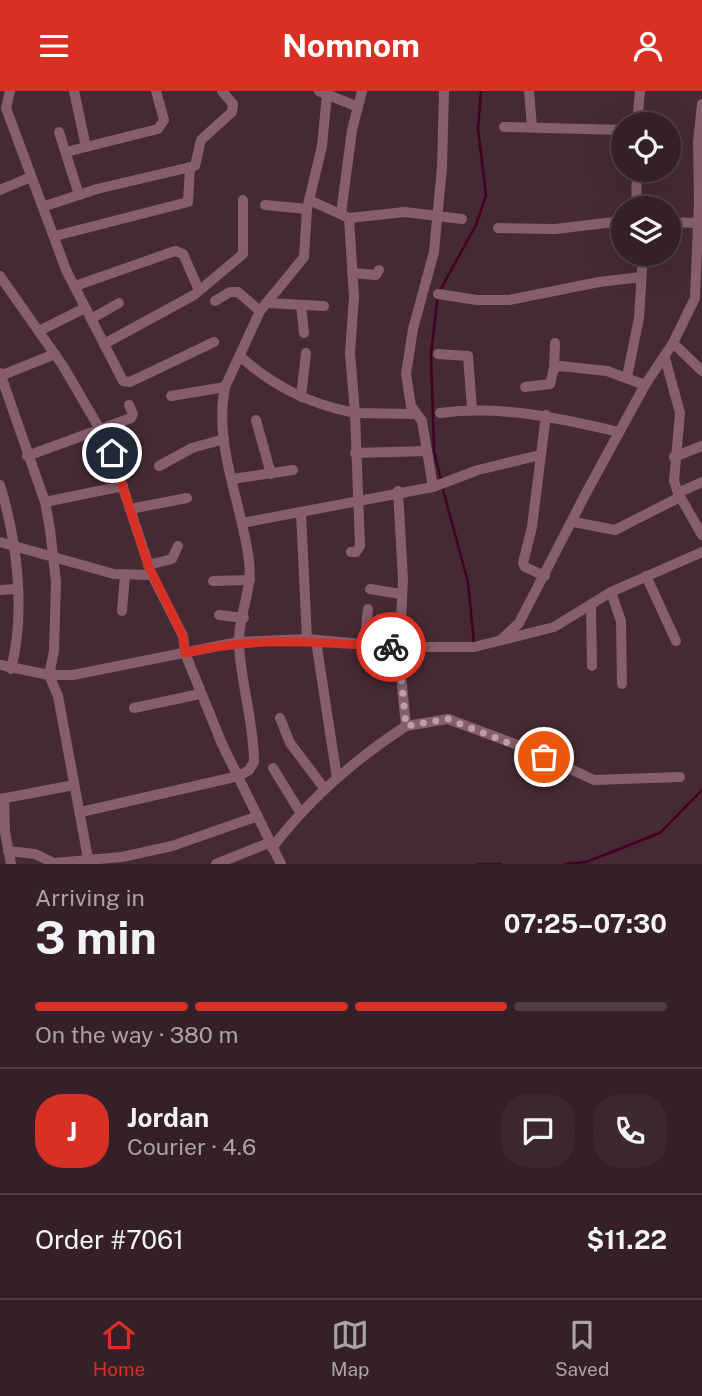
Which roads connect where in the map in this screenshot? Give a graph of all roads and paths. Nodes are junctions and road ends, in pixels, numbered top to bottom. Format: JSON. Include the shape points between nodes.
{"nodes":[{"id":1,"x":10,"y":91,"type":"edge"},
{"id":2,"x":74,"y":91,"type":"edge"},
{"id":3,"x":156,"y":91,"type":"edge"},
{"id":4,"x":222,"y":91,"type":"edge"},
{"id":5,"x":362,"y":91,"type":"edge"},
{"id":6,"x":444,"y":91,"type":"edge"},
{"id":7,"x":529,"y":91,"type":"edge"},
{"id":8,"x":640,"y":91,"type":"edge"},
{"id":9,"x":323,"y":93,"type":"edge"},
{"id":10,"x":702,"y":104,"type":"edge"},
{"id":11,"x":358,"y":107,"type":"junction"},
{"id":12,"x":639,"y":112,"type":"edge"},
{"id":13,"x":504,"y":127,"type":"dead end"},
{"id":14,"x":531,"y":127,"type":"junction"},
{"id":15,"x":611,"y":130,"type":"edge"},
{"id":16,"x":59,"y":132,"type":"dead end"},
{"id":17,"x":700,"y":143,"type":"edge"},
{"id":18,"x":86,"y":146,"type":"junction"},
{"id":19,"x":66,"y":152,"type":"junction"},
{"id":20,"x":190,"y":167,"type":"junction"},
{"id":21,"x":31,"y":177,"type":"junction"},
{"id":22,"x":0,"y":190,"type":"edge"},
{"id":23,"x":79,"y":195,"type":"junction"},
{"id":24,"x":243,"y":200,"type":"dead end"},
{"id":25,"x":308,"y":204,"type":"junction"},
{"id":26,"x":265,"y":205,"type":"dead end"},
{"id":27,"x":45,"y":206,"type":"junction"},
{"id":28,"x":436,"y":215,"type":"junction"},
{"id":29,"x":345,"y":216,"type":"junction"},
{"id":30,"x":462,"y":219,"type":"dead end"},
{"id":31,"x":611,"y":222,"type":"edge"},
{"id":32,"x":681,"y":222,"type":"edge"},
{"id":33,"x":698,"y":223,"type":"junction"},
{"id":34,"x":498,"y":228,"type":"dead end"},
{"id":35,"x":55,"y":236,"type":"junction"},
{"id":36,"x":642,"y":266,"type":"edge"},
{"id":37,"x":379,"y":270,"type":"dead end"},
{"id":38,"x":352,"y":273,"type":"junction"},
{"id":39,"x":0,"y":276,"type":"edge"},
{"id":40,"x":641,"y":277,"type":"junction"},
{"id":41,"x":75,"y":286,"type":"junction"},
{"id":42,"x":199,"y":290,"type":"junction"},
{"id":43,"x":439,"y":294,"type":"dead end"},
{"id":44,"x":698,"y":299,"type":"edge"},
{"id":45,"x":215,"y":301,"type":"dead end"},
{"id":46,"x":119,"y":303,"type":"dead end"},
{"id":47,"x":301,"y":305,"type":"junction"},
{"id":48,"x":324,"y":306,"type":"dead end"},
{"id":49,"x":263,"y":307,"type":"junction"},
{"id":50,"x":85,"y":308,"type":"junction"},
{"id":51,"x":91,"y":319,"type":"junction"},
{"id":52,"x":39,"y":331,"type":"junction"},
{"id":53,"x":304,"y":333,"type":"dead end"},
{"id":54,"x":214,"y":342,"type":"dead end"},
{"id":55,"x":555,"y":343,"type":"dead end"},
{"id":56,"x":673,"y":343,"type":"junction"},
{"id":57,"x":104,"y":344,"type":"junction"},
{"id":58,"x":306,"y":353,"type":"dead end"},
{"id":59,"x":55,"y":354,"type":"junction"},
{"id":60,"x":438,"y":354,"type":"dead end"},
{"id":61,"x":241,"y":357,"type":"junction"},
{"id":62,"x":665,"y":358,"type":"junction"},
{"id":63,"x":554,"y":368,"type":"junction"},
{"id":64,"x":702,"y":371,"type":"edge"},
{"id":65,"x":0,"y":375,"type":"edge"},
{"id":66,"x":627,"y":377,"type":"junction"},
{"id":67,"x":645,"y":385,"type":"junction"},
{"id":68,"x":226,"y":387,"type":"junction"},
{"id":69,"x":525,"y":387,"type":"dead end"},
{"id":70,"x":171,"y":396,"type":"dead end"},
{"id":71,"x":301,"y":397,"type":"junction"},
{"id":72,"x":129,"y":405,"type":"dead end"},
{"id":73,"x":472,"y":409,"type":"junction"},
{"id":74,"x":355,"y":413,"type":"junction"},
{"id":75,"x":440,"y":413,"type":"dead end"},
{"id":76,"x":416,"y":414,"type":"junction"},
{"id":77,"x":546,"y":415,"type":"junction"},
{"id":78,"x":256,"y":419,"type":"dead end"},
{"id":79,"x":102,"y":431,"type":"junction"},
{"id":80,"x":619,"y":432,"type":"junction"},
{"id":81,"x":224,"y":439,"type":"junction"},
{"id":82,"x":702,"y":446,"type":"edge"},
{"id":83,"x":427,"y":451,"type":"junction"},
{"id":84,"x":355,"y":453,"type":"junction"},
{"id":85,"x":540,"y":455,"type":"junction"},
{"id":86,"x":27,"y":456,"type":"junction"},
{"id":87,"x":674,"y":457,"type":"junction"},
{"id":88,"x":159,"y":466,"type":"dead end"},
{"id":89,"x":293,"y":470,"type":"dead end"},
{"id":90,"x":271,"y":474,"type":"junction"},
{"id":91,"x":232,"y":479,"type":"junction"},
{"id":92,"x":702,"y":482,"type":"edge"},
{"id":93,"x":0,"y":485,"type":"edge"},
{"id":94,"x":123,"y":486,"type":"junction"},
{"id":95,"x":433,"y":487,"type":"junction"},
{"id":96,"x":398,"y":491,"type":"junction"},
{"id":97,"x":679,"y":496,"type":"junction"},
{"id":98,"x":187,"y":498,"type":"dead end"},
{"id":99,"x":45,"y":502,"type":"junction"},
{"id":100,"x":356,"y":502,"type":"junction"},
{"id":101,"x":130,"y":509,"type":"junction"},
{"id":102,"x":301,"y":513,"type":"junction"},
{"id":103,"x":574,"y":521,"type":"junction"},
{"id":104,"x":242,"y":523,"type":"junction"},
{"id":105,"x":702,"y":534,"type":"edge"},
{"id":106,"x":0,"y":542,"type":"edge"},
{"id":107,"x":14,"y":546,"type":"junction"},
{"id":108,"x":178,"y":546,"type":"dead end"},
{"id":109,"x":351,"y":552,"type":"dead end"},
{"id":110,"x":702,"y":552,"type":"edge"},
{"id":111,"x":55,"y":558,"type":"junction"},
{"id":112,"x":150,"y":570,"type":"junction"},
{"id":113,"x":125,"y":575,"type":"junction"},
{"id":114,"x":545,"y":576,"type":"junction"},
{"id":115,"x":646,"y":576,"type":"junction"},
{"id":116,"x":250,"y":580,"type":"junction"},
{"id":117,"x":213,"y":581,"type":"dead end"},
{"id":118,"x":17,"y":589,"type":"junction"},
{"id":119,"x":370,"y":589,"type":"dead end"},
{"id":120,"x":0,"y":590,"type":"edge"},
{"id":121,"x":611,"y":592,"type":"junction"},
{"id":122,"x":401,"y":594,"type":"junction"},
{"id":123,"x":590,"y":605,"type":"junction"},
{"id":124,"x":368,"y":609,"type":"dead end"},
{"id":125,"x":122,"y":611,"type":"dead end"},
{"id":126,"x":219,"y":615,"type":"dead end"},
{"id":127,"x":244,"y":618,"type":"junction"},
{"id":128,"x":503,"y":638,"type":"junction"},
{"id":129,"x":312,"y":640,"type":"junction"},
{"id":130,"x":676,"y":641,"type":"dead end"},
{"id":131,"x":238,"y":642,"type":"junction"},
{"id":132,"x":364,"y":645,"type":"junction"},
{"id":133,"x":394,"y":647,"type":"junction"},
{"id":134,"x":185,"y":653,"type":"junction"},
{"id":135,"x":0,"y":665,"type":"edge"},
{"id":136,"x":592,"y":666,"type":"dead end"},
{"id":137,"x":11,"y":669,"type":"junction"},
{"id":138,"x":49,"y":675,"type":"junction"},
{"id":139,"x":622,"y":684,"type":"dead end"},
{"id":140,"x":201,"y":694,"type":"junction"},
{"id":141,"x":134,"y":708,"type":"dead end"},
{"id":142,"x":280,"y":718,"type":"dead end"},
{"id":143,"x":406,"y":726,"type":"junction"},
{"id":144,"x":273,"y":768,"type":"dead end"},
{"id":145,"x":239,"y":776,"type":"junction"},
{"id":146,"x":680,"y":777,"type":"dead end"},
{"id":147,"x":337,"y":778,"type":"junction"},
{"id":148,"x":74,"y":785,"type":"junction"},
{"id":149,"x":324,"y":788,"type":"junction"},
{"id":150,"x":2,"y":798,"type":"edge"},
{"id":151,"x":81,"y":812,"type":"junction"},
{"id":152,"x":300,"y":812,"type":"junction"},
{"id":153,"x":258,"y":815,"type":"junction"},
{"id":154,"x":271,"y":845,"type":"junction"},
{"id":155,"x":8,"y":851,"type":"junction"},
{"id":156,"x":123,"y":861,"type":"edge"},
{"id":157,"x":89,"y":862,"type":"edge"},
{"id":158,"x":11,"y":864,"type":"edge"},
{"id":159,"x":216,"y":864,"type":"edge"},
{"id":160,"x":281,"y":864,"type":"edge"}],
"edges":[{"from":1,"to":21,"type":"street","via":[[6,108]]},
{"from":2,"to":18,"type":"street"},
{"from":3,"to":18,"type":"street","via":[[164,120],[158,129]]},
{"from":4,"to":20,"type":"street","via":[[233,104],[232,112],[201,140],[197,163]]},
{"from":5,"to":11,"type":"street"},
{"from":6,"to":28,"type":"street"},
{"from":7,"to":14,"type":"street"},
{"from":8,"to":12,"type":"street"},
{"from":9,"to":11,"type":"street"},
{"from":9,"to":25,"type":"street","via":[[322,146]]},
{"from":10,"to":17,"type":"street"},
{"from":11,"to":29,"type":"street"},
{"from":13,"to":14,"type":"street"},
{"from":14,"to":15,"type":"street"},
{"from":16,"to":19,"type":"street"},
{"from":17,"to":33,"type":"street"},
{"from":18,"to":19,"type":"street"},
{"from":19,"to":23,"type":"street"},
{"from":20,"to":23,"type":"street"},
{"from":20,"to":35,"type":"street","via":[[188,202]]},
{"from":21,"to":22,"type":"street"},
{"from":21,"to":27,"type":"street"},
{"from":23,"to":27,"type":"street"},
{"from":24,"to":42,"type":"street","via":[[245,250]]},
{"from":25,"to":26,"type":"street"},
{"from":25,"to":29,"type":"street"},
{"from":25,"to":49,"type":"street","via":[[304,257]]},
{"from":27,"to":35,"type":"street"},
{"from":28,"to":29,"type":"street"},
{"from":28,"to":30,"type":"street"},
{"from":28,"to":76,"type":"street","via":[[434,252],[407,364],[410,402]]},
{"from":29,"to":38,"type":"street"},
{"from":31,"to":34,"type":"street","via":[[555,229]]},
{"from":32,"to":33,"type":"street"},
{"from":33,"to":44,"type":"street"},
{"from":35,"to":41,"type":"street"},
{"from":36,"to":40,"type":"street"},
{"from":37,"to":38,"type":"street","via":[[376,275]]},
{"from":38,"to":74,"type":"street","via":[[350,353]]},
{"from":39,"to":52,"type":"street"},
{"from":40,"to":43,"type":"street","via":[[509,300]]},
{"from":40,"to":66,"type":"street","via":[[639,318]]},
{"from":41,"to":42,"type":"street","via":[[175,251],[183,254]]},
{"from":41,"to":50,"type":"street"},
{"from":42,"to":57,"type":"street"},
{"from":44,"to":56,"type":"street"},
{"from":45,"to":49,"type":"street","via":[[238,292]]},
{"from":46,"to":51,"type":"street"},
{"from":47,"to":48,"type":"street"},
{"from":47,"to":49,"type":"street"},
{"from":47,"to":53,"type":"street"},
{"from":49,"to":61,"type":"street"},
{"from":50,"to":51,"type":"street"},
{"from":50,"to":52,"type":"street"},
{"from":51,"to":57,"type":"street"},
{"from":52,"to":59,"type":"street"},
{"from":54,"to":57,"type":"street","via":[[130,382],[119,376]]},
{"from":55,"to":63,"type":"street"},
{"from":56,"to":62,"type":"street"},
{"from":56,"to":64,"type":"street"},
{"from":58,"to":71,"type":"street"},
{"from":59,"to":65,"type":"street"},
{"from":59,"to":79,"type":"street"},
{"from":60,"to":73,"type":"street","via":[[468,356]]},
{"from":61,"to":68,"type":"street"},
{"from":61,"to":71,"type":"street","via":[[265,380]]},
{"from":62,"to":67,"type":"street"},
{"from":62,"to":87,"type":"street","via":[[680,413]]},
{"from":63,"to":66,"type":"street","via":[[594,369]]},
{"from":63,"to":69,"type":"street","via":[[550,384]]},
{"from":65,"to":86,"type":"street"},
{"from":66,"to":67,"type":"street"},
{"from":67,"to":80,"type":"street"},
{"from":68,"to":70,"type":"street"},
{"from":68,"to":81,"type":"street"},
{"from":71,"to":74,"type":"street"},
{"from":72,"to":79,"type":"street","via":[[131,418]]},
{"from":73,"to":75,"type":"street"},
{"from":73,"to":77,"type":"street"},
{"from":74,"to":76,"type":"street"},
{"from":74,"to":84,"type":"street"},
{"from":76,"to":83,"type":"street"},
{"from":77,"to":80,"type":"street"},
{"from":77,"to":85,"type":"street"},
{"from":78,"to":90,"type":"street"},
{"from":79,"to":86,"type":"street"},
{"from":79,"to":94,"type":"street"},
{"from":80,"to":103,"type":"street"},
{"from":81,"to":88,"type":"street"},
{"from":81,"to":91,"type":"street"},
{"from":82,"to":87,"type":"street"},
{"from":83,"to":84,"type":"street"},
{"from":83,"to":95,"type":"street"},
{"from":84,"to":100,"type":"street"},
{"from":85,"to":95,"type":"street"},
{"from":85,"to":114,"type":"street","via":[[523,563]]},
{"from":86,"to":99,"type":"street"},
{"from":87,"to":97,"type":"street"},
{"from":89,"to":90,"type":"street"},
{"from":90,"to":91,"type":"street"},
{"from":91,"to":104,"type":"street"},
{"from":92,"to":97,"type":"street"},
{"from":93,"to":107,"type":"street"},
{"from":94,"to":99,"type":"street"},
{"from":94,"to":101,"type":"street"},
{"from":95,"to":96,"type":"street"},
{"from":96,"to":100,"type":"street"},
{"from":96,"to":122,"type":"street"},
{"from":97,"to":103,"type":"street","via":[[612,531]]},
{"from":97,"to":105,"type":"street"},
{"from":98,"to":101,"type":"street"},
{"from":99,"to":111,"type":"street"},
{"from":100,"to":102,"type":"street"},
{"from":100,"to":109,"type":"street","via":[[360,546]]},
{"from":101,"to":112,"type":"street"},
{"from":102,"to":104,"type":"street"},
{"from":102,"to":129,"type":"street"},
{"from":103,"to":114,"type":"street"},
{"from":104,"to":116,"type":"street"},
{"from":106,"to":107,"type":"street"},
{"from":107,"to":111,"type":"street"},
{"from":107,"to":118,"type":"street"},
{"from":108,"to":112,"type":"street","via":[[172,559]]},
{"from":110,"to":115,"type":"street"},
{"from":111,"to":113,"type":"street"},
{"from":111,"to":138,"type":"street","via":[[54,651]]},
{"from":112,"to":113,"type":"street"},
{"from":112,"to":134,"type":"street","via":[[183,636]]},
{"from":113,"to":125,"type":"street"},
{"from":114,"to":128,"type":"street","via":[[519,623]]},
{"from":115,"to":121,"type":"street"},
{"from":115,"to":130,"type":"street"},
{"from":116,"to":117,"type":"street"},
{"from":116,"to":127,"type":"street"},
{"from":118,"to":120,"type":"street"},
{"from":118,"to":137,"type":"street","via":[[18,644]]},
{"from":119,"to":122,"type":"street"},
{"from":121,"to":123,"type":"street"},
{"from":121,"to":139,"type":"street","via":[[621,621]]},
{"from":122,"to":133,"type":"street"},
{"from":123,"to":128,"type":"street","via":[[554,627]]},
{"from":123,"to":136,"type":"street"},
{"from":124,"to":132,"type":"street"},
{"from":126,"to":127,"type":"street"},
{"from":127,"to":131,"type":"street"},
{"from":128,"to":133,"type":"street","via":[[474,647]]},
{"from":129,"to":131,"type":"street"},
{"from":129,"to":132,"type":"street"},
{"from":129,"to":147,"type":"street"},
{"from":131,"to":134,"type":"street"},
{"from":131,"to":145,"type":"street","via":[[254,762]]},
{"from":132,"to":133,"type":"street"},
{"from":133,"to":143,"type":"street"},
{"from":134,"to":138,"type":"street","via":[[113,669]]},
{"from":134,"to":140,"type":"street"},
{"from":135,"to":137,"type":"street"},
{"from":137,"to":138,"type":"street"},
{"from":138,"to":148,"type":"street","via":[[58,696]]},
{"from":140,"to":141,"type":"street"},
{"from":140,"to":145,"type":"street"},
{"from":142,"to":149,"type":"street","via":[[290,743]]},
{"from":143,"to":146,"type":"street","via":[[448,719],[594,780]]},
{"from":143,"to":147,"type":"street"},
{"from":144,"to":152,"type":"street"},
{"from":145,"to":151,"type":"street"},
{"from":145,"to":153,"type":"street"},
{"from":147,"to":149,"type":"street"},
{"from":148,"to":150,"type":"street"},
{"from":148,"to":151,"type":"street"},
{"from":149,"to":152,"type":"street"},
{"from":150,"to":155,"type":"street"},
{"from":151,"to":157,"type":"street"},
{"from":152,"to":154,"type":"street"},
{"from":153,"to":154,"type":"street"},
{"from":153,"to":156,"type":"street"},
{"from":154,"to":159,"type":"street"},
{"from":154,"to":160,"type":"street"},
{"from":155,"to":157,"type":"street","via":[[54,863]]},
{"from":155,"to":158,"type":"street"},
{"from":156,"to":157,"type":"street"}]}
